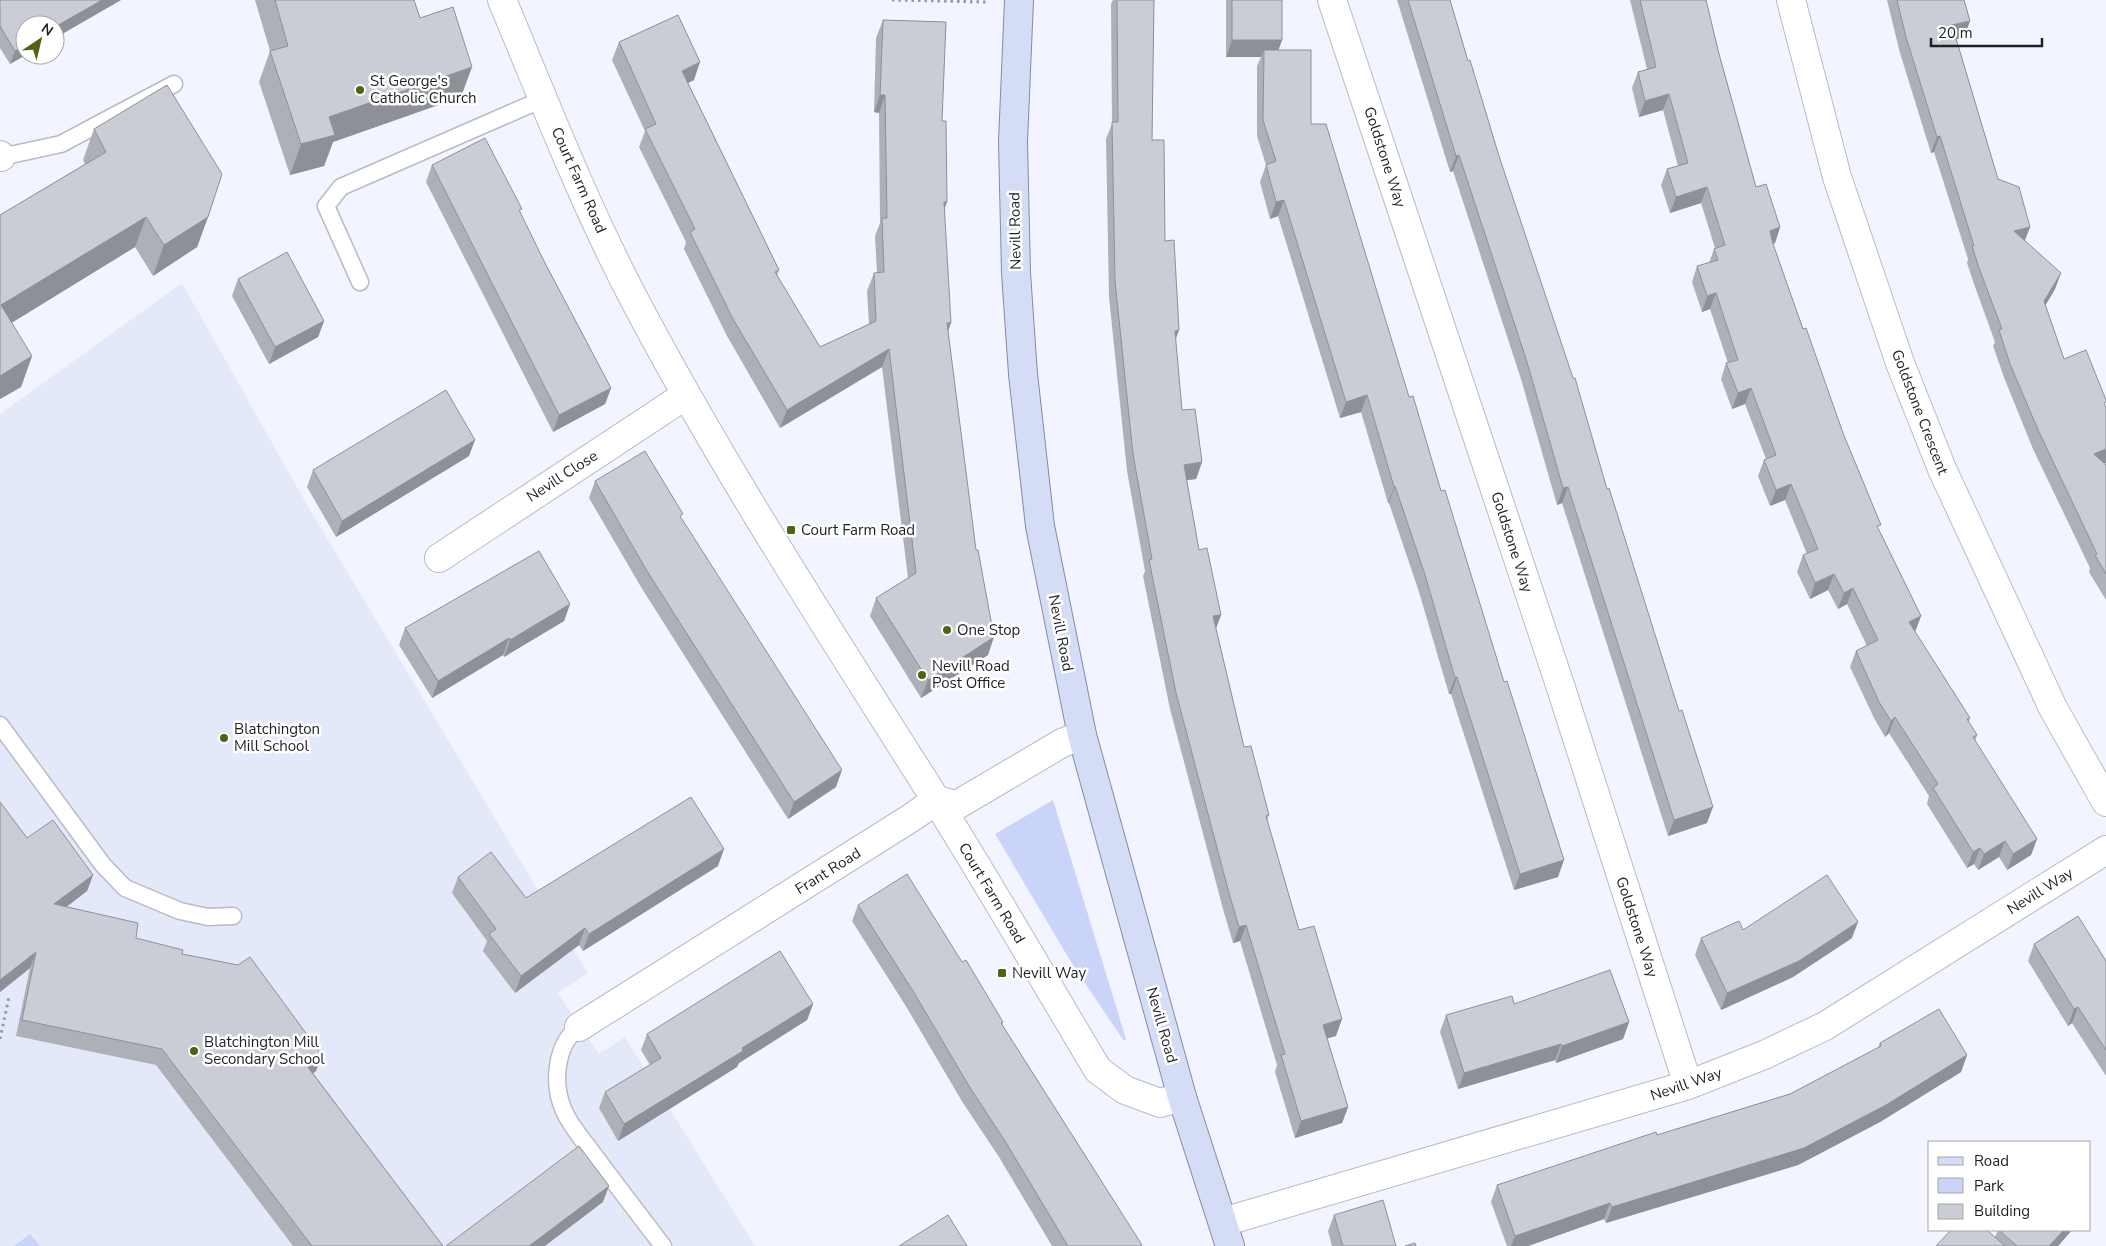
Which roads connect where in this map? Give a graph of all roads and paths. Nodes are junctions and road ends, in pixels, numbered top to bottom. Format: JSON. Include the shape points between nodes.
{"nodes":[{"id":1,"x":502,"y":0,"type":"edge"},
{"id":2,"x":892,"y":0,"type":"edge"},
{"id":3,"x":1332,"y":0,"type":"edge"},
{"id":4,"x":1791,"y":0,"type":"edge"},
{"id":5,"x":1019,"y":2,"type":"edge"},
{"id":6,"x":174,"y":84,"type":"dead end"},
{"id":7,"x":543,"y":99,"type":"junction"},
{"id":8,"x":1,"y":156,"type":"edge"},
{"id":9,"x":360,"y":282,"type":"dead end"},
{"id":10,"x":686,"y":395,"type":"junction"},
{"id":11,"x":439,"y":558,"type":"dead end"},
{"id":12,"x":0,"y":725,"type":"edge"},
{"id":13,"x":1082,"y":735,"type":"junction"},
{"id":14,"x":936,"y":800,"type":"junction"},
{"id":15,"x":2106,"y":802,"type":"edge"},
{"id":16,"x":2106,"y":850,"type":"edge"},
{"id":17,"x":233,"y":916,"type":"dead end"},
{"id":18,"x":9,"y":997,"type":"dead end"},
{"id":19,"x":579,"y":1027,"type":"joint"},
{"id":20,"x":0,"y":1039,"type":"edge"},
{"id":21,"x":1688,"y":1085,"type":"junction"},
{"id":22,"x":1182,"y":1098,"type":"junction"},
{"id":23,"x":1226,"y":1234,"type":"edge"},
{"id":24,"x":663,"y":1246,"type":"edge"}],
"edges":[{"from":1,"to":7,"type":"street","name":"Court Farm Road"},
{"from":2,"to":5,"type":"path"},
{"from":3,"to":21,"type":"street","name":"Goldstone Way","via":[[1561,688]]},
{"from":4,"to":15,"type":"street","name":"Goldstone Crescent","via":[[1837,177],[1900,363],[1942,469],[2053,708]]},
{"from":5,"to":13,"type":"main road","name":"Nevill Road","via":[[1013,142],[1016,273],[1023,374],[1040,526]]},
{"from":6,"to":8,"type":"lane","via":[[61,144]]},
{"from":7,"to":9,"type":"lane","via":[[341,187],[326,206]]},
{"from":7,"to":10,"type":"street","name":"Court Farm Road","via":[[585,198]]},
{"from":10,"to":11,"type":"street","name":"Nevill Close"},
{"from":10,"to":14,"type":"street","name":"Court Farm Road","via":[[795,578]]},
{"from":12,"to":17,"type":"lane","via":[[103,864],[125,888],[180,911],[208,917]]},
{"from":13,"to":14,"type":"street","via":[[1062,743],[957,804]]},
{"from":13,"to":22,"type":"main road","name":"Nevill Road"},
{"from":14,"to":19,"type":"street","name":"Frant Road"},
{"from":14,"to":22,"type":"street","name":"Court Farm Road","via":[[1098,1070],[1125,1090],[1160,1103]]},
{"from":16,"to":21,"type":"street","name":"Nevill Way","via":[[1825,1026],[1764,1055]]},
{"from":18,"to":20,"type":"path"},
{"from":19,"to":24,"type":"lane","via":[[564,1044],[558,1064],[563,1110]]},
{"from":21,"to":23,"type":"street","name":"Nevill Way"},
{"from":22,"to":23,"type":"main road","name":"Nevill Road"}]}
